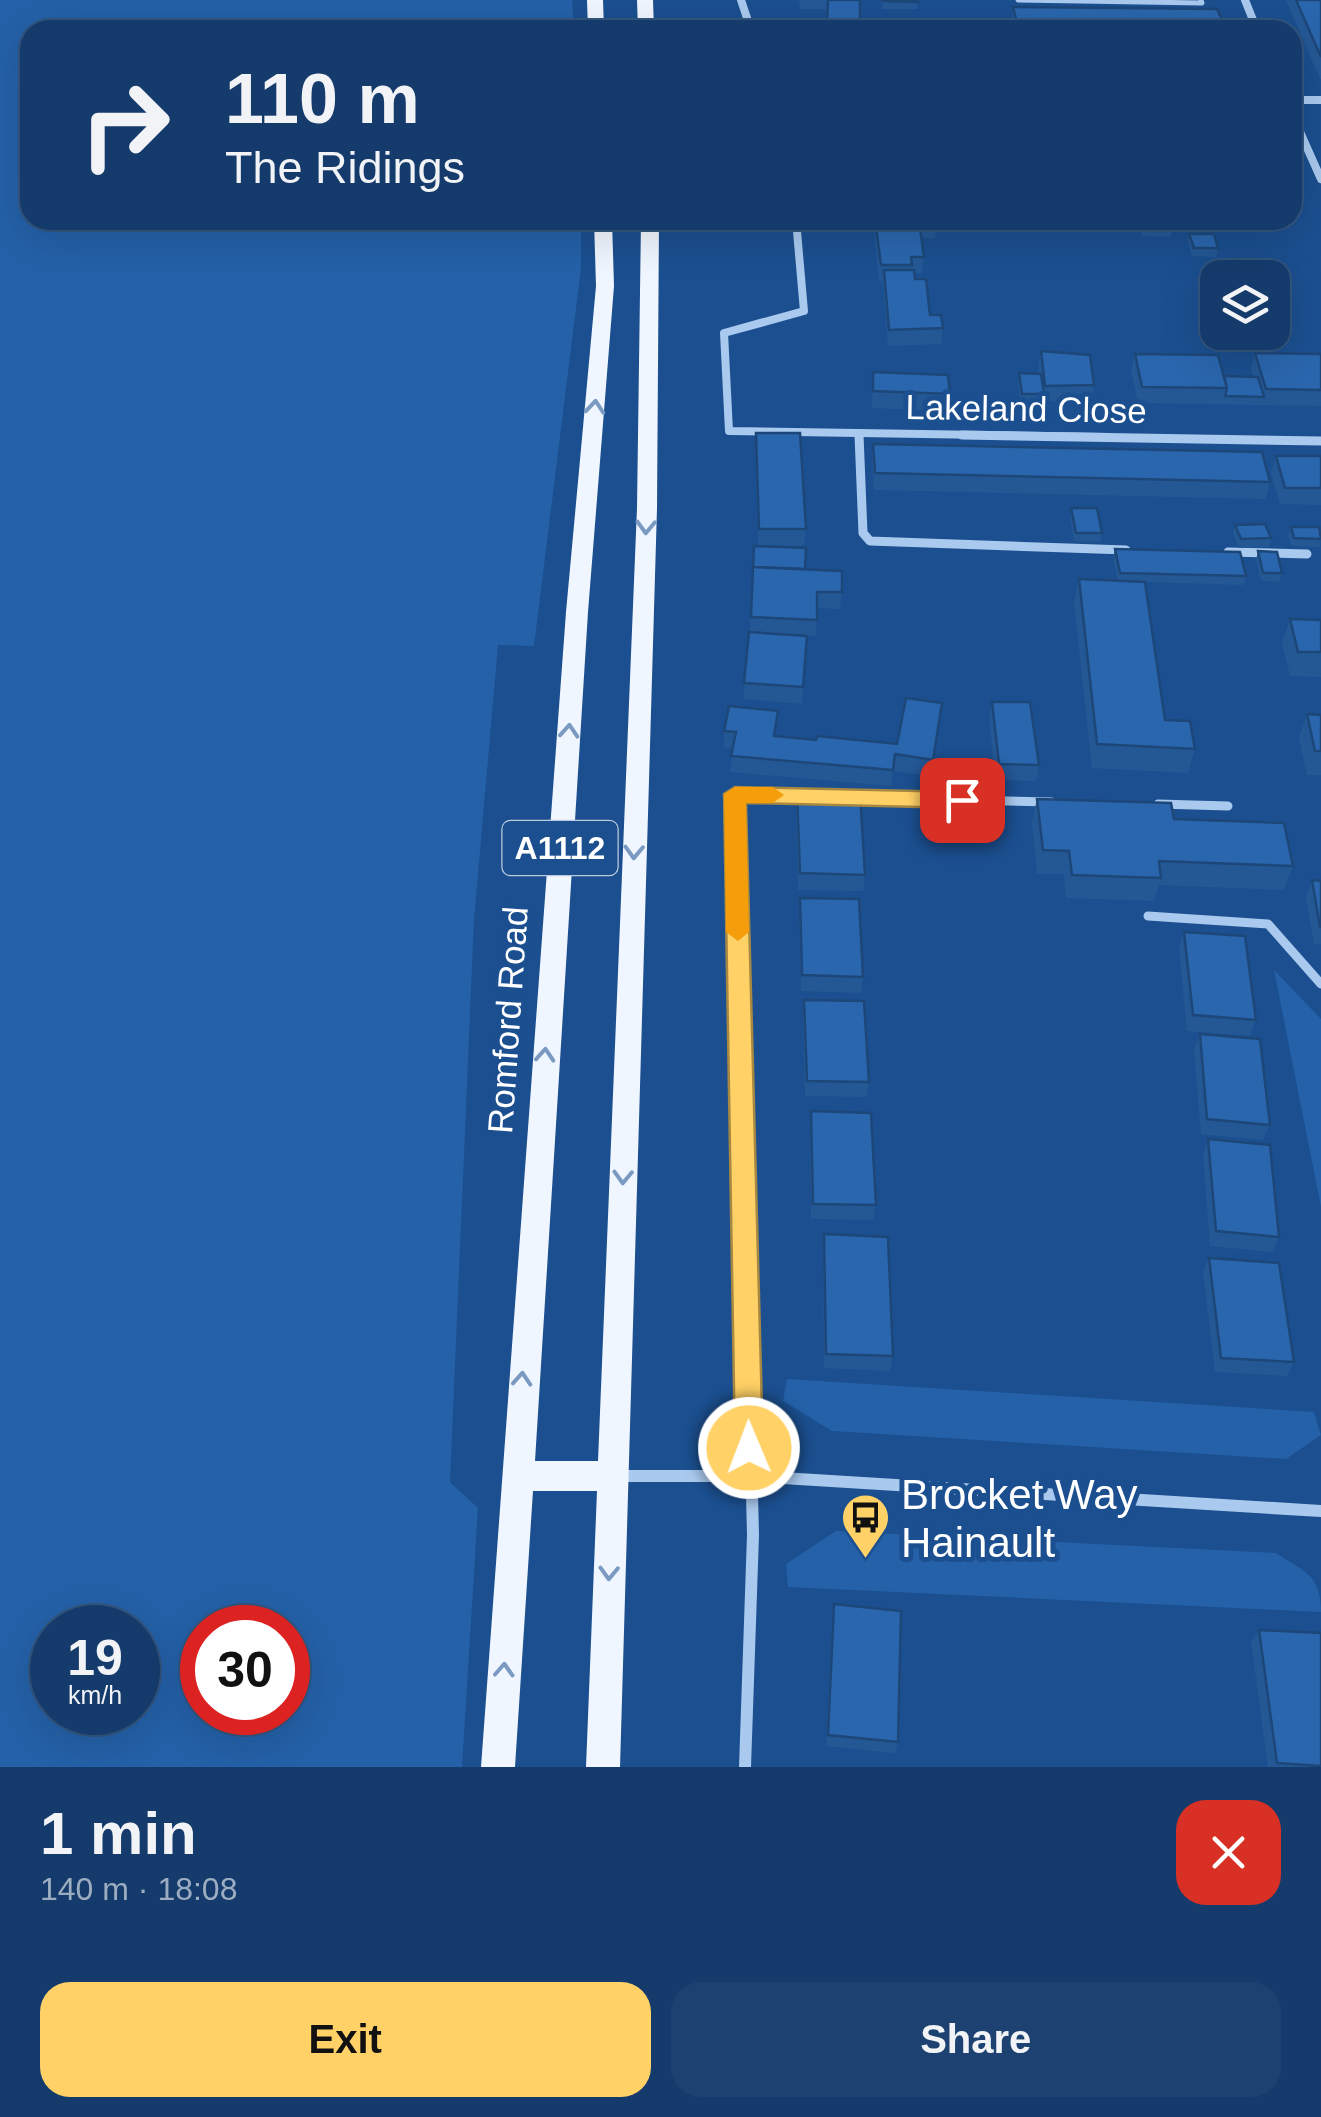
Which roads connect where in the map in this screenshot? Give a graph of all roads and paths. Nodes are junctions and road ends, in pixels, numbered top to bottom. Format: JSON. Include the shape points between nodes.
{"nodes":[{"id":1,"x":1018,"y":0,"type":"edge"},
{"id":2,"x":1201,"y":0,"type":"edge"},
{"id":3,"x":1302,"y":136,"type":"edge"},
{"id":4,"x":1321,"y":179,"type":"edge"},
{"id":5,"x":603,"y":230,"type":"edge"},
{"id":6,"x":650,"y":230,"type":"edge"},
{"id":7,"x":797,"y":230,"type":"edge"},
{"id":8,"x":859,"y":433,"type":"junction"},
{"id":9,"x":1321,"y":442,"type":"edge"},
{"id":10,"x":1133,"y":550,"type":"edge"},
{"id":11,"x":1210,"y":552,"type":"edge"},
{"id":12,"x":1306,"y":554,"type":"edge"},
{"id":13,"x":1070,"y":802,"type":"edge"},
{"id":14,"x":1149,"y":804,"type":"edge"},
{"id":15,"x":1228,"y":806,"type":"dead end"},
{"id":16,"x":1148,"y":916,"type":"dead end"},
{"id":17,"x":1321,"y":984,"type":"edge"},
{"id":18,"x":515,"y":1476,"type":"junction"},
{"id":19,"x":612,"y":1476,"type":"junction"},
{"id":20,"x":750,"y":1476,"type":"junction"},
{"id":21,"x":1321,"y":1511,"type":"edge"},
{"id":22,"x":498,"y":1767,"type":"edge"},
{"id":23,"x":604,"y":1767,"type":"edge"},
{"id":24,"x":745,"y":1767,"type":"edge"}],
"edges":[{"from":1,"to":2,"type":"lane"},
{"from":3,"to":4,"type":"street"},
{"from":18,"to":5,"type":"main road","name":"Romford Road","number":"A1112","one_way":true,"via":[[606,286]]},
{"from":6,"to":19,"type":"main road","number":"A1112","one_way":true},
{"from":7,"to":8,"type":"street","name":"Lakeland Close","via":[[804,311],[724,333],[730,431]]},
{"from":8,"to":9,"type":"street","name":"Lakeland Close"},
{"from":8,"to":10,"type":"street","via":[[862,533],[870,541]]},
{"from":11,"to":12,"type":"street"},
{"from":13,"to":20,"type":"street","via":[[735,794]]},
{"from":14,"to":15,"type":"street"},
{"from":16,"to":17,"type":"street","via":[[1268,924]]},
{"from":18,"to":19,"type":"main road"},
{"from":22,"to":18,"type":"main road","name":"Romford Road","number":"A1112","one_way":true},
{"from":19,"to":20,"type":"street"},
{"from":19,"to":23,"type":"main road","number":"A1112","one_way":true},
{"from":20,"to":21,"type":"street"},
{"from":20,"to":24,"type":"street"}]}
